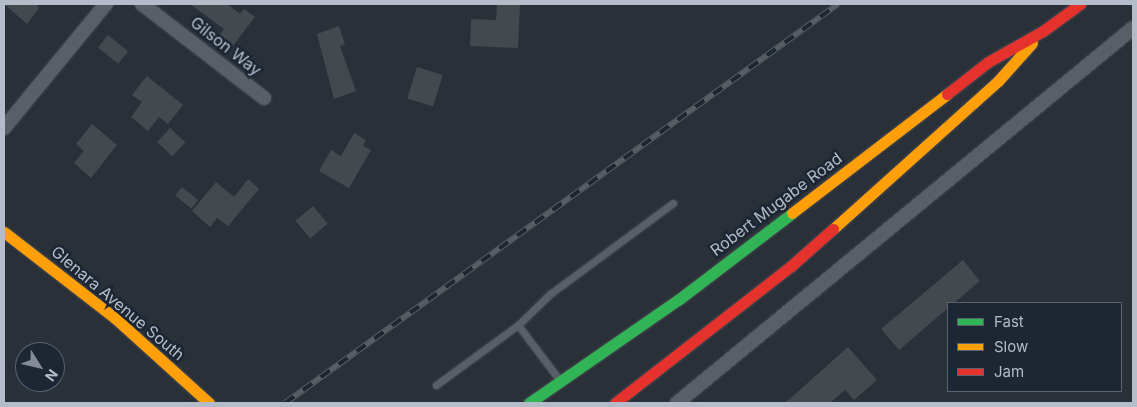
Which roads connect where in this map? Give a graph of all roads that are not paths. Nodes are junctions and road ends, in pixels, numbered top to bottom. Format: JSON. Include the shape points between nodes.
{"nodes":[{"id":1,"x":106,"y":4,"type":"edge"},
{"id":2,"x":142,"y":4,"type":"edge"},
{"id":3,"x":1080,"y":4,"type":"edge"},
{"id":4,"x":1133,"y":28,"type":"edge"},
{"id":5,"x":1042,"y":31,"type":"junction"},
{"id":6,"x":264,"y":98,"type":"dead end"},
{"id":7,"x":4,"y":128,"type":"edge"},
{"id":8,"x":673,"y":203,"type":"dead end"},
{"id":9,"x":4,"y":232,"type":"edge"},
{"id":10,"x":4,"y":247,"type":"edge"},
{"id":11,"x":25,"y":248,"type":"junction"},
{"id":12,"x":518,"y":324,"type":"junction"},
{"id":13,"x":560,"y":381,"type":"junction"},
{"id":14,"x":436,"y":384,"type":"dead end"},
{"id":15,"x":206,"y":400,"type":"edge"},
{"id":16,"x":529,"y":403,"type":"edge"},
{"id":17,"x":615,"y":403,"type":"edge"},
{"id":18,"x":677,"y":403,"type":"edge"}],
"edges":[{"from":1,"to":7,"type":"street"},
{"from":2,"to":6,"type":"street","name":"Gilson Way"},
{"from":3,"to":5,"type":"main road","name":"Robert Mugabe Road"},
{"from":4,"to":18,"type":"street"},
{"from":5,"to":13,"type":"main road","name":"Robert Mugabe Road","via":[[988,62],[678,300]]},
{"from":5,"to":17,"type":"main road","name":"Robert Mugabe Road","via":[[998,80],[791,266]]},
{"from":8,"to":12,"type":"lane","via":[[564,283]]},
{"from":9,"to":11,"type":"main road","name":"Glenara Avenue South"},
{"from":10,"to":11,"type":"main road"},
{"from":11,"to":15,"type":"main road","name":"Glenara Avenue South","via":[[115,318]]},
{"from":12,"to":13,"type":"lane"},
{"from":12,"to":14,"type":"lane"},
{"from":13,"to":16,"type":"main road","name":"Robert Mugabe Road"}]}
